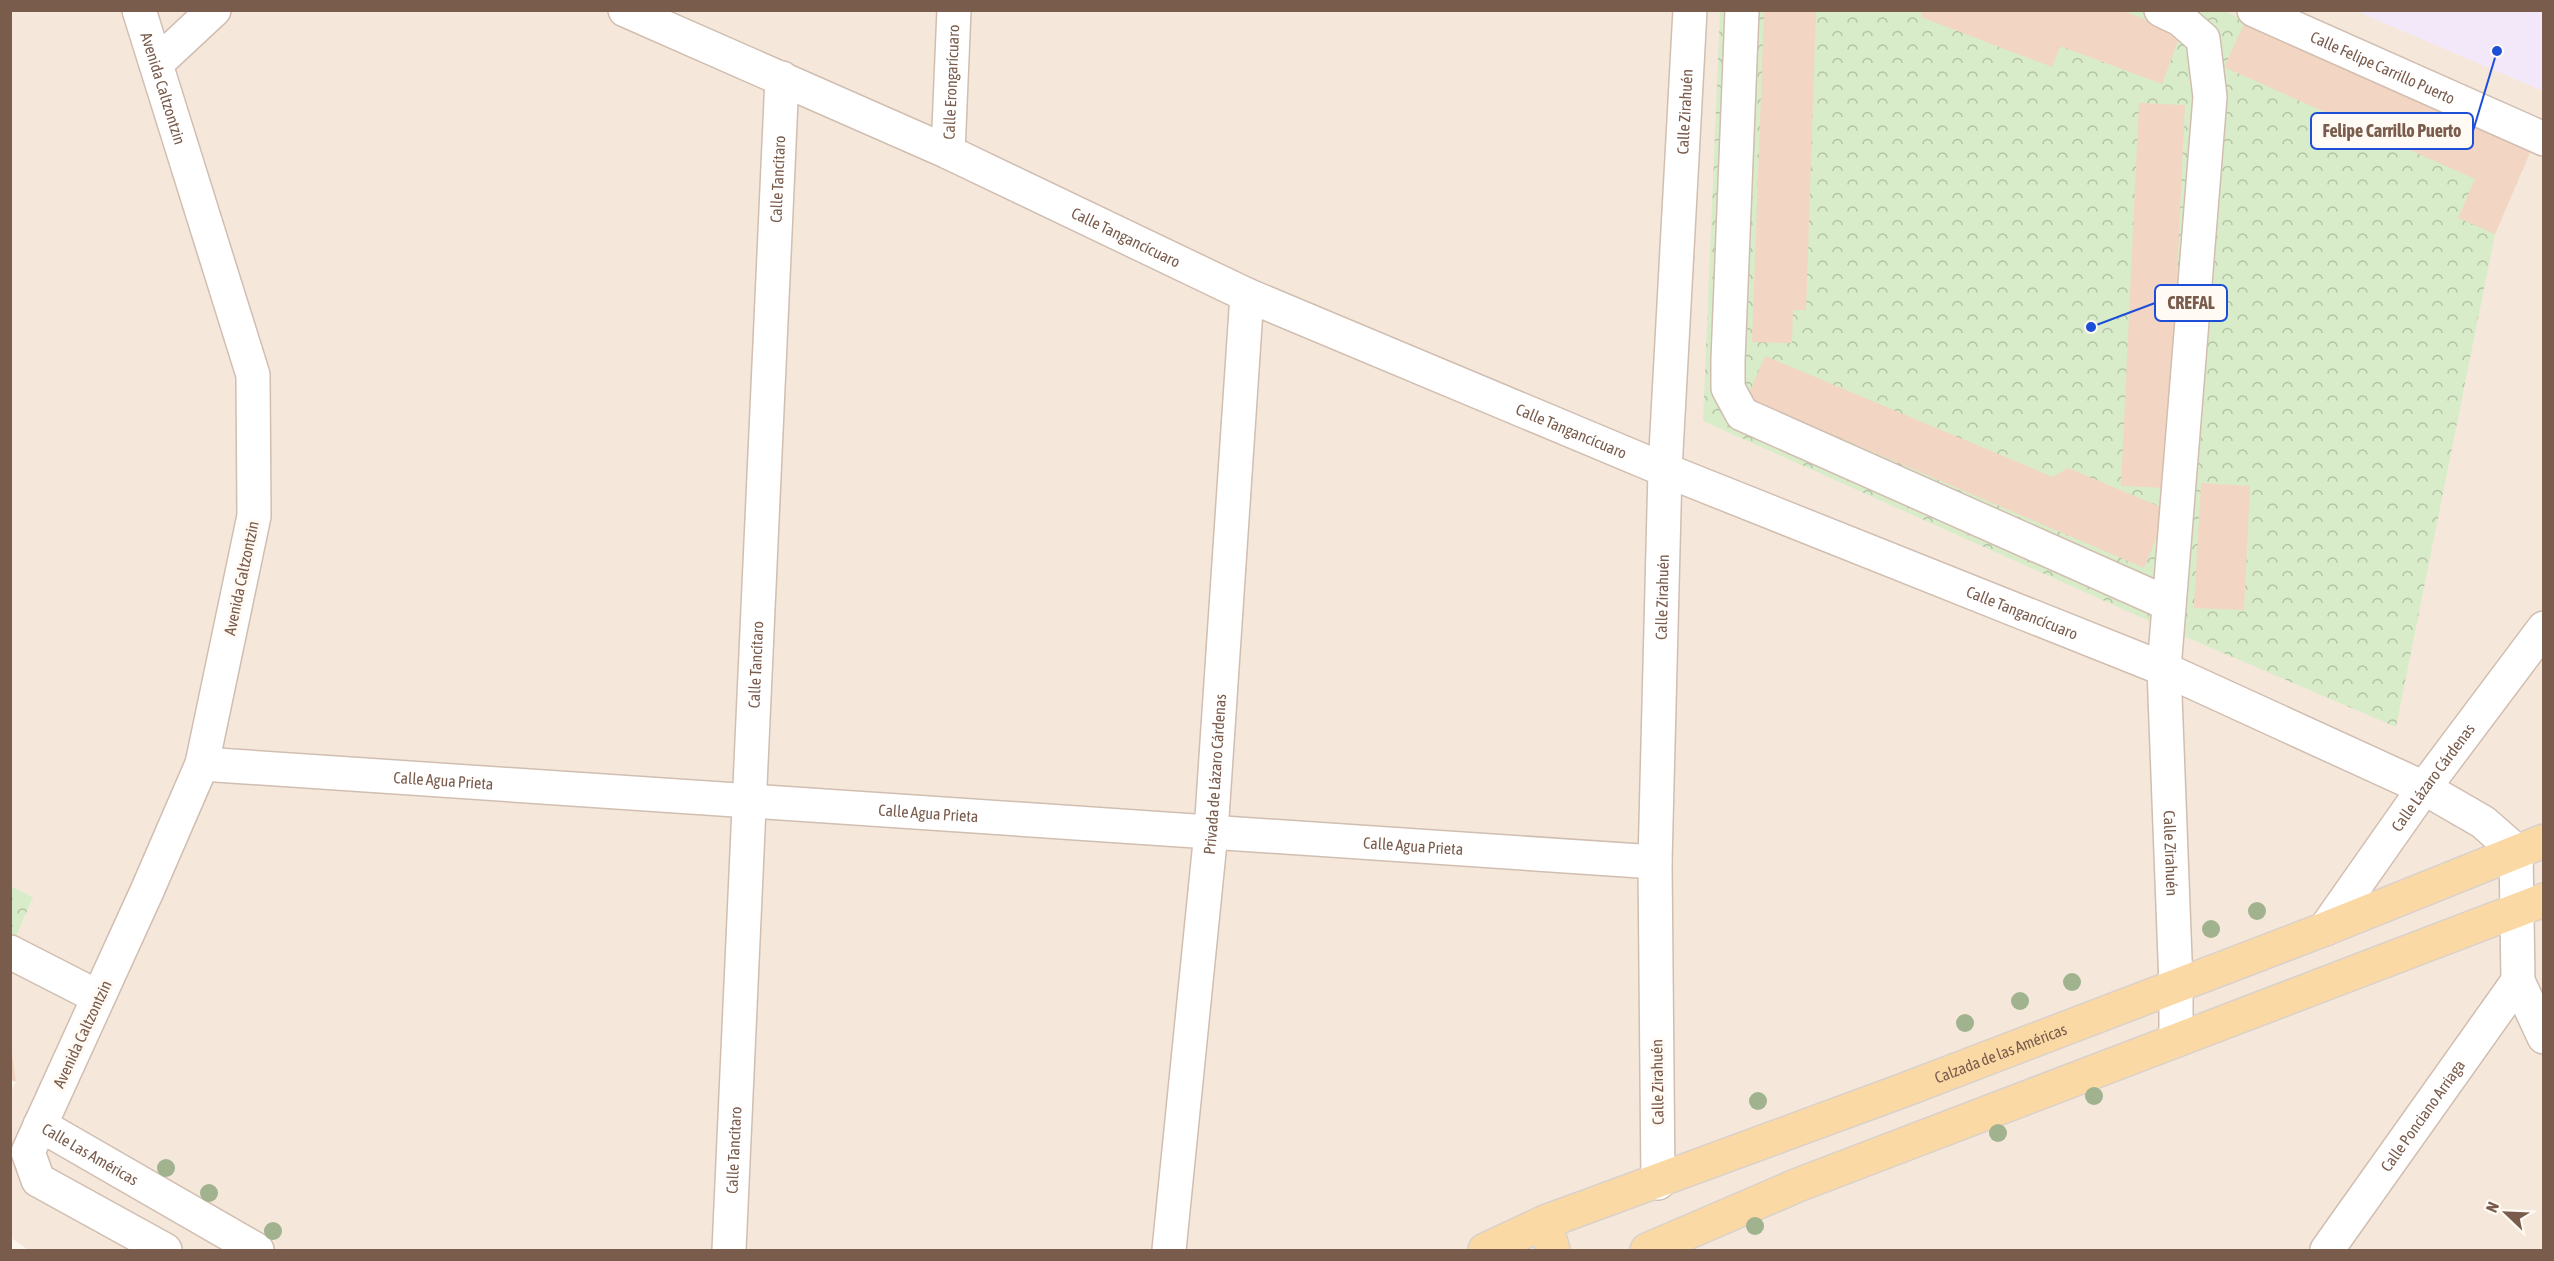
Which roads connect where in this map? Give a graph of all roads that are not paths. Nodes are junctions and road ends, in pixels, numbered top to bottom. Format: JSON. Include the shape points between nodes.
{"nodes":[{"id":1,"x":138,"y":10,"type":"edge"},
{"id":2,"x":214,"y":10,"type":"edge"},
{"id":3,"x":626,"y":10,"type":"edge"},
{"id":4,"x":954,"y":10,"type":"edge"},
{"id":5,"x":1690,"y":10,"type":"edge"},
{"id":6,"x":1742,"y":10,"type":"edge"},
{"id":7,"x":2161,"y":10,"type":"edge"},
{"id":8,"x":2254,"y":10,"type":"edge"},
{"id":9,"x":156,"y":64,"type":"junction"},
{"id":10,"x":782,"y":78,"type":"junction"},
{"id":11,"x":2544,"y":139,"type":"edge"},
{"id":12,"x":948,"y":152,"type":"junction"},
{"id":13,"x":1247,"y":295,"type":"junction"},
{"id":14,"x":1665,"y":470,"type":"junction"},
{"id":15,"x":2169,"y":604,"type":"junction"},
{"id":16,"x":2544,"y":628,"type":"edge"},
{"id":17,"x":2164,"y":669,"type":"junction"},
{"id":18,"x":202,"y":764,"type":"junction"},
{"id":19,"x":2424,"y":788,"type":"junction"},
{"id":20,"x":749,"y":801,"type":"junction"},
{"id":21,"x":1211,"y":832,"type":"junction"},
{"id":22,"x":2530,"y":846,"type":"edge"},
{"id":23,"x":1655,"y":862,"type":"junction"},
{"id":24,"x":2530,"y":905,"type":"edge"},
{"id":25,"x":2325,"y":929,"type":"junction"},
{"id":26,"x":10,"y":952,"type":"edge"},
{"id":27,"x":2518,"y":981,"type":"junction"},
{"id":28,"x":2176,"y":985,"type":"junction"},
{"id":29,"x":98,"y":998,"type":"junction"},
{"id":30,"x":2544,"y":1037,"type":"edge"},
{"id":31,"x":2176,"y":1040,"type":"junction"},
{"id":32,"x":40,"y":1125,"type":"junction"},
{"id":33,"x":1658,"y":1183,"type":"junction"},
{"id":34,"x":1549,"y":1237,"type":"edge"},
{"id":35,"x":165,"y":1251,"type":"edge"},
{"id":36,"x":257,"y":1251,"type":"edge"},
{"id":37,"x":729,"y":1251,"type":"edge"},
{"id":38,"x":1169,"y":1251,"type":"edge"},
{"id":39,"x":1485,"y":1251,"type":"edge"},
{"id":40,"x":1647,"y":1251,"type":"edge"},
{"id":41,"x":2327,"y":1251,"type":"edge"}],
"edges":[{"from":1,"to":9,"type":"street","name":"Avenida Caltzontzin"},
{"from":2,"to":9,"type":"street"},
{"from":3,"to":10,"type":"street","name":"Calle Tangancícuaro"},
{"from":4,"to":12,"type":"street","name":"Calle Erongarícuaro"},
{"from":5,"to":14,"type":"street","name":"Calle Zirahuén"},
{"from":6,"to":15,"type":"street","via":[[1728,388],[1742,414]]},
{"from":7,"to":15,"type":"street","name":"Calle Zirahuén","via":[[2180,19],[2203,39],[2210,97]]},
{"from":8,"to":11,"type":"street","name":"Calle Felipe Carrillo Puerto"},
{"from":9,"to":18,"type":"street","name":"Avenida Caltzontzin","via":[[253,375],[254,516]]},
{"from":10,"to":12,"type":"street","name":"Calle Tangancícuaro"},
{"from":10,"to":20,"type":"street","name":"Calle Tancítaro"},
{"from":12,"to":13,"type":"street","name":"Calle Tangancícuaro"},
{"from":13,"to":14,"type":"street","name":"Calle Tangancícuaro"},
{"from":13,"to":21,"type":"street","name":"Privada de Lázaro Cárdenas"},
{"from":14,"to":17,"type":"street","name":"Calle Tangancícuaro"},
{"from":14,"to":23,"type":"street","name":"Calle Zirahuén"},
{"from":15,"to":17,"type":"street","name":"Calle Zirahuén"},
{"from":16,"to":19,"type":"street","name":"Calle Lázaro Cárdenas"},
{"from":17,"to":19,"type":"street","name":"Calle Tangancícuaro"},
{"from":17,"to":28,"type":"street","name":"Calle Zirahuén"},
{"from":18,"to":20,"type":"street","name":"Calle Agua Prieta"},
{"from":18,"to":29,"type":"street","name":"Avenida Caltzontzin"},
{"from":19,"to":22,"type":"street","name":"Calle Tangancícuaro"},
{"from":19,"to":25,"type":"street","name":"Calle Lázaro Cárdenas"},
{"from":20,"to":21,"type":"street","name":"Calle Agua Prieta"},
{"from":20,"to":37,"type":"street","name":"Calle Tancítaro"},
{"from":21,"to":23,"type":"street","name":"Calle Agua Prieta"},
{"from":21,"to":38,"type":"street","name":"Privada de Lázaro Cárdenas"},
{"from":22,"to":24,"type":"street"},
{"from":22,"to":25,"type":"main road","name":"Calzada de las Américas"},
{"from":23,"to":33,"type":"street","name":"Calle Zirahuén"},
{"from":24,"to":27,"type":"street"},
{"from":24,"to":31,"type":"main road"},
{"from":25,"to":28,"type":"main road","name":"Calzada de las Américas"},
{"from":26,"to":29,"type":"street"},
{"from":27,"to":30,"type":"street"},
{"from":27,"to":41,"type":"street","name":"Calle Ponciano Arriaga"},
{"from":28,"to":31,"type":"street","name":"Calle Zirahuén"},
{"from":28,"to":33,"type":"main road","name":"Calzada de las Américas"},
{"from":29,"to":32,"type":"street","name":"Avenida Caltzontzin"},
{"from":31,"to":40,"type":"main road","via":[[1798,1185]]},
{"from":32,"to":35,"type":"street","name":"Calle Las Américas","via":[[28,1152],[38,1180]]},
{"from":32,"to":36,"type":"street","name":"Calle Las Américas"},
{"from":33,"to":34,"type":"main road","name":"Calzada de las Américas"},
{"from":34,"to":39,"type":"main road","name":"Calzada de las Américas"}]}
